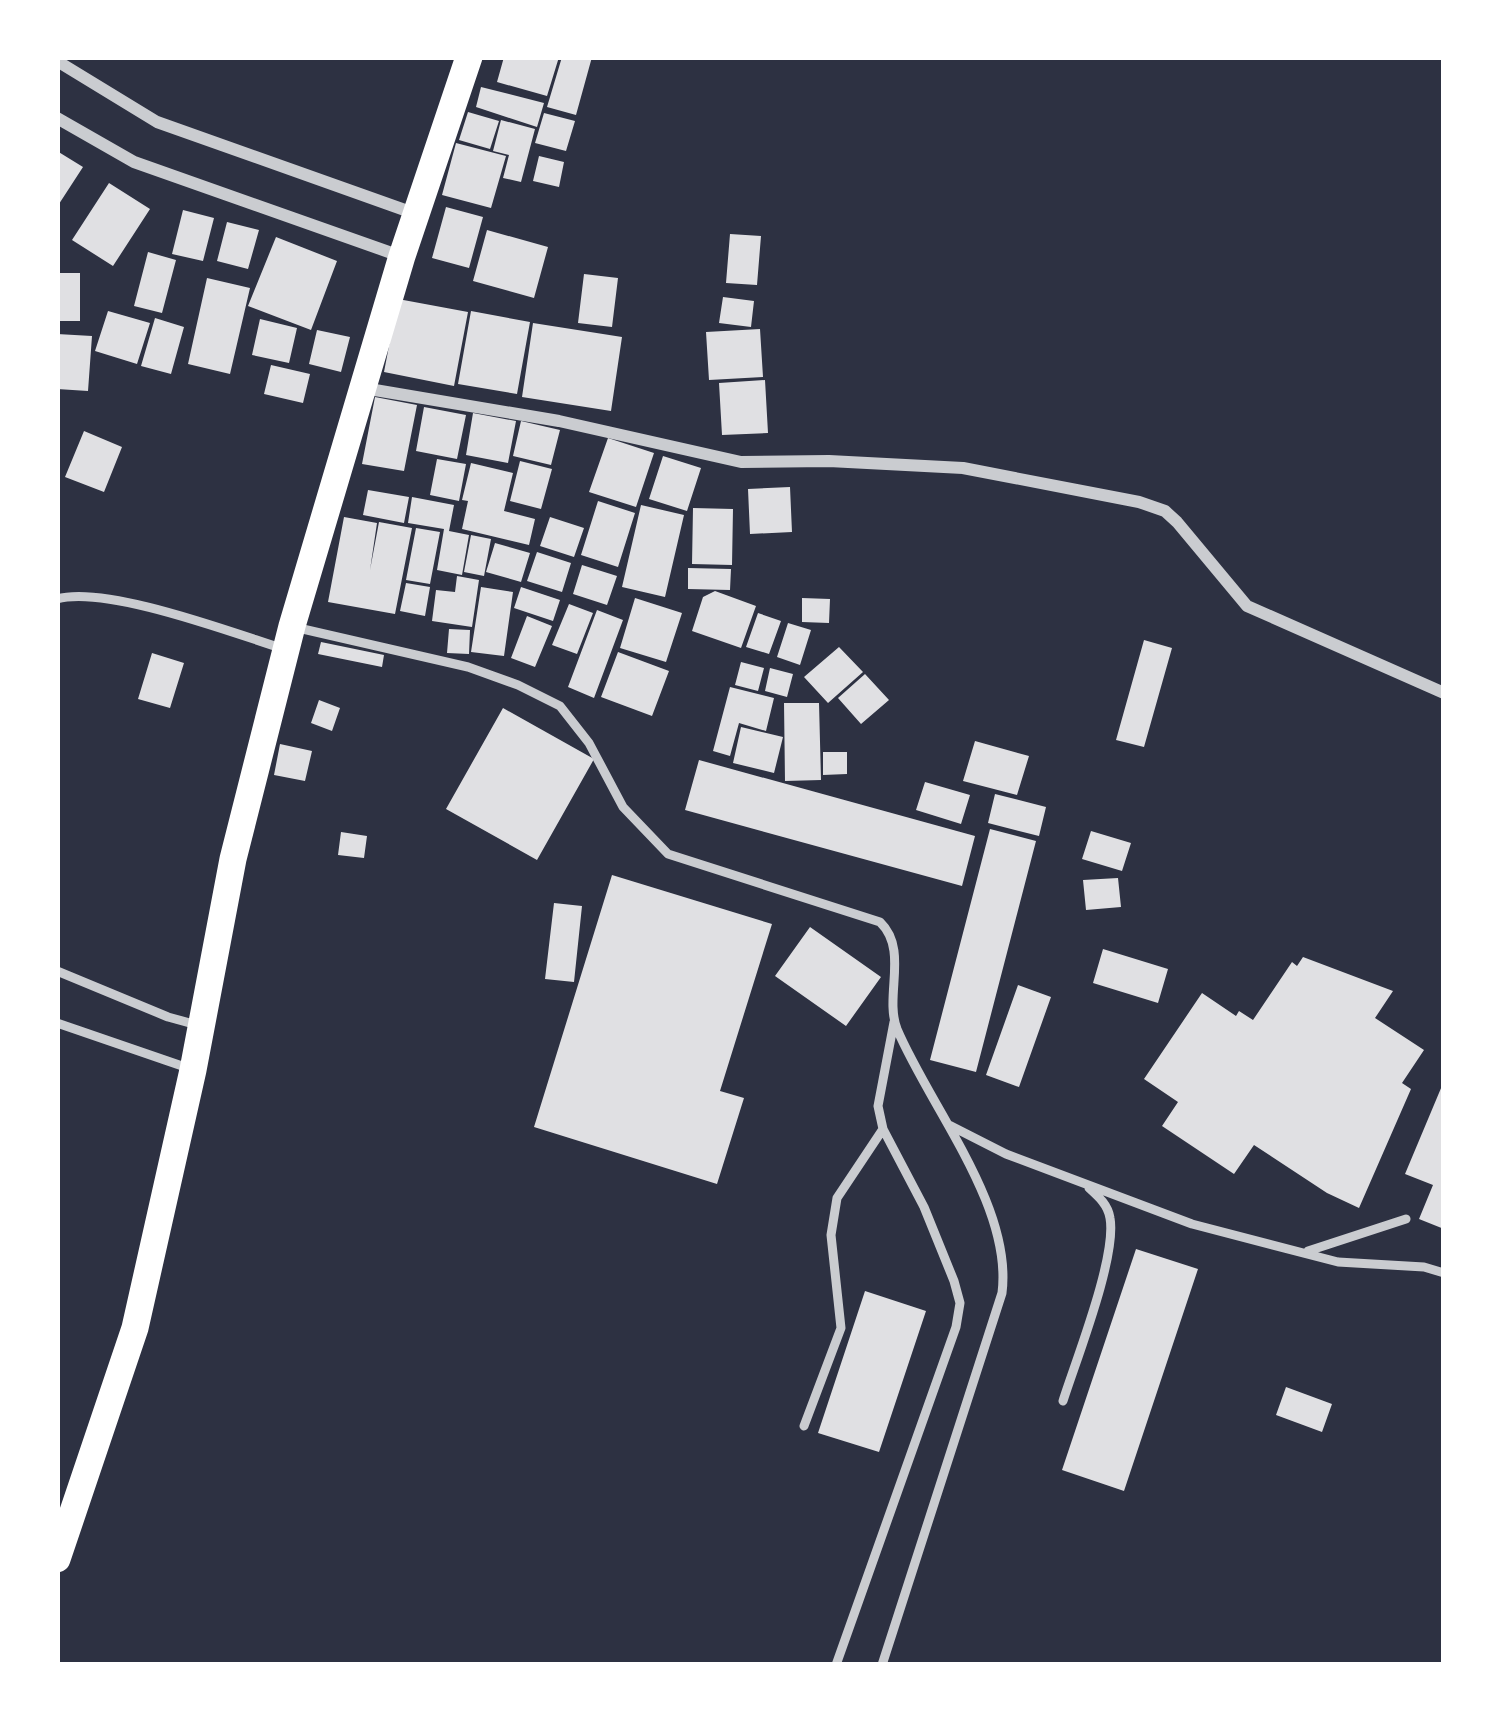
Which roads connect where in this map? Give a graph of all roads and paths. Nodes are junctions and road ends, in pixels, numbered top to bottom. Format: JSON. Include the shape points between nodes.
{"nodes":[{"id":1,"x":469,"y":57,"type":"edge"},
{"id":2,"x":57,"y":61,"type":"edge"},
{"id":3,"x":57,"y":118,"type":"edge"},
{"id":4,"x":416,"y":214,"type":"junction"},
{"id":5,"x":402,"y":256,"type":"junction"},
{"id":6,"x":362,"y":388,"type":"junction"},
{"id":7,"x":57,"y":598,"type":"edge"},
{"id":8,"x":288,"y":638,"type":"junction"},
{"id":9,"x":1444,"y":693,"type":"edge"},
{"id":10,"x":57,"y":971,"type":"edge"},
{"id":11,"x":895,"y":1022,"type":"junction"},
{"id":12,"x":57,"y":1023,"type":"edge"},
{"id":13,"x":201,"y":1026,"type":"junction"},
{"id":14,"x":193,"y":1070,"type":"junction"},
{"id":15,"x":949,"y":1125,"type":"junction"},
{"id":16,"x":883,"y":1129,"type":"junction"},
{"id":17,"x":1080,"y":1180,"type":"junction"},
{"id":18,"x":1406,"y":1219,"type":"dead end"},
{"id":19,"x":1303,"y":1253,"type":"junction"},
{"id":20,"x":1444,"y":1273,"type":"edge"},
{"id":21,"x":1063,"y":1401,"type":"dead end"},
{"id":22,"x":805,"y":1426,"type":"dead end"},
{"id":23,"x":57,"y":1559,"type":"edge"},
{"id":24,"x":836,"y":1665,"type":"edge"},
{"id":25,"x":882,"y":1665,"type":"edge"}],
"edges":[{"from":1,"to":4,"type":"main road"},
{"from":2,"to":4,"type":"street","via":[[158,122]]},
{"from":3,"to":5,"type":"street","via":[[134,162]]},
{"from":4,"to":5,"type":"main road"},
{"from":5,"to":6,"type":"main road"},
{"from":6,"to":8,"type":"main road"},
{"from":6,"to":9,"type":"street","via":[[741,462],[963,468],[1139,502],[1177,522],[1247,606]]},
{"from":7,"to":8,"type":"lane","via":[[94,596]]},
{"from":8,"to":11,"type":"lane","via":[[468,667],[560,706],[623,807],[668,854],[890,931]]},
{"from":8,"to":13,"type":"main road"},
{"from":10,"to":13,"type":"lane"},
{"from":11,"to":15,"type":"lane"},
{"from":11,"to":16,"type":"lane","via":[[879,1084]]},
{"from":12,"to":14,"type":"lane"},
{"from":13,"to":14,"type":"main road"},
{"from":14,"to":23,"type":"main road","via":[[135,1328]]},
{"from":15,"to":17,"type":"lane"},
{"from":15,"to":25,"type":"lane","via":[[979,1184],[1004,1272],[1002,1293]]},
{"from":16,"to":22,"type":"lane","via":[[837,1198],[831,1235],[842,1328]]},
{"from":16,"to":24,"type":"lane","via":[[960,1303]]},
{"from":17,"to":19,"type":"lane","via":[[1192,1224]]},
{"from":17,"to":21,"type":"lane","via":[[1110,1213],[1111,1230]]},
{"from":18,"to":19,"type":"lane"},
{"from":19,"to":20,"type":"lane"}]}
